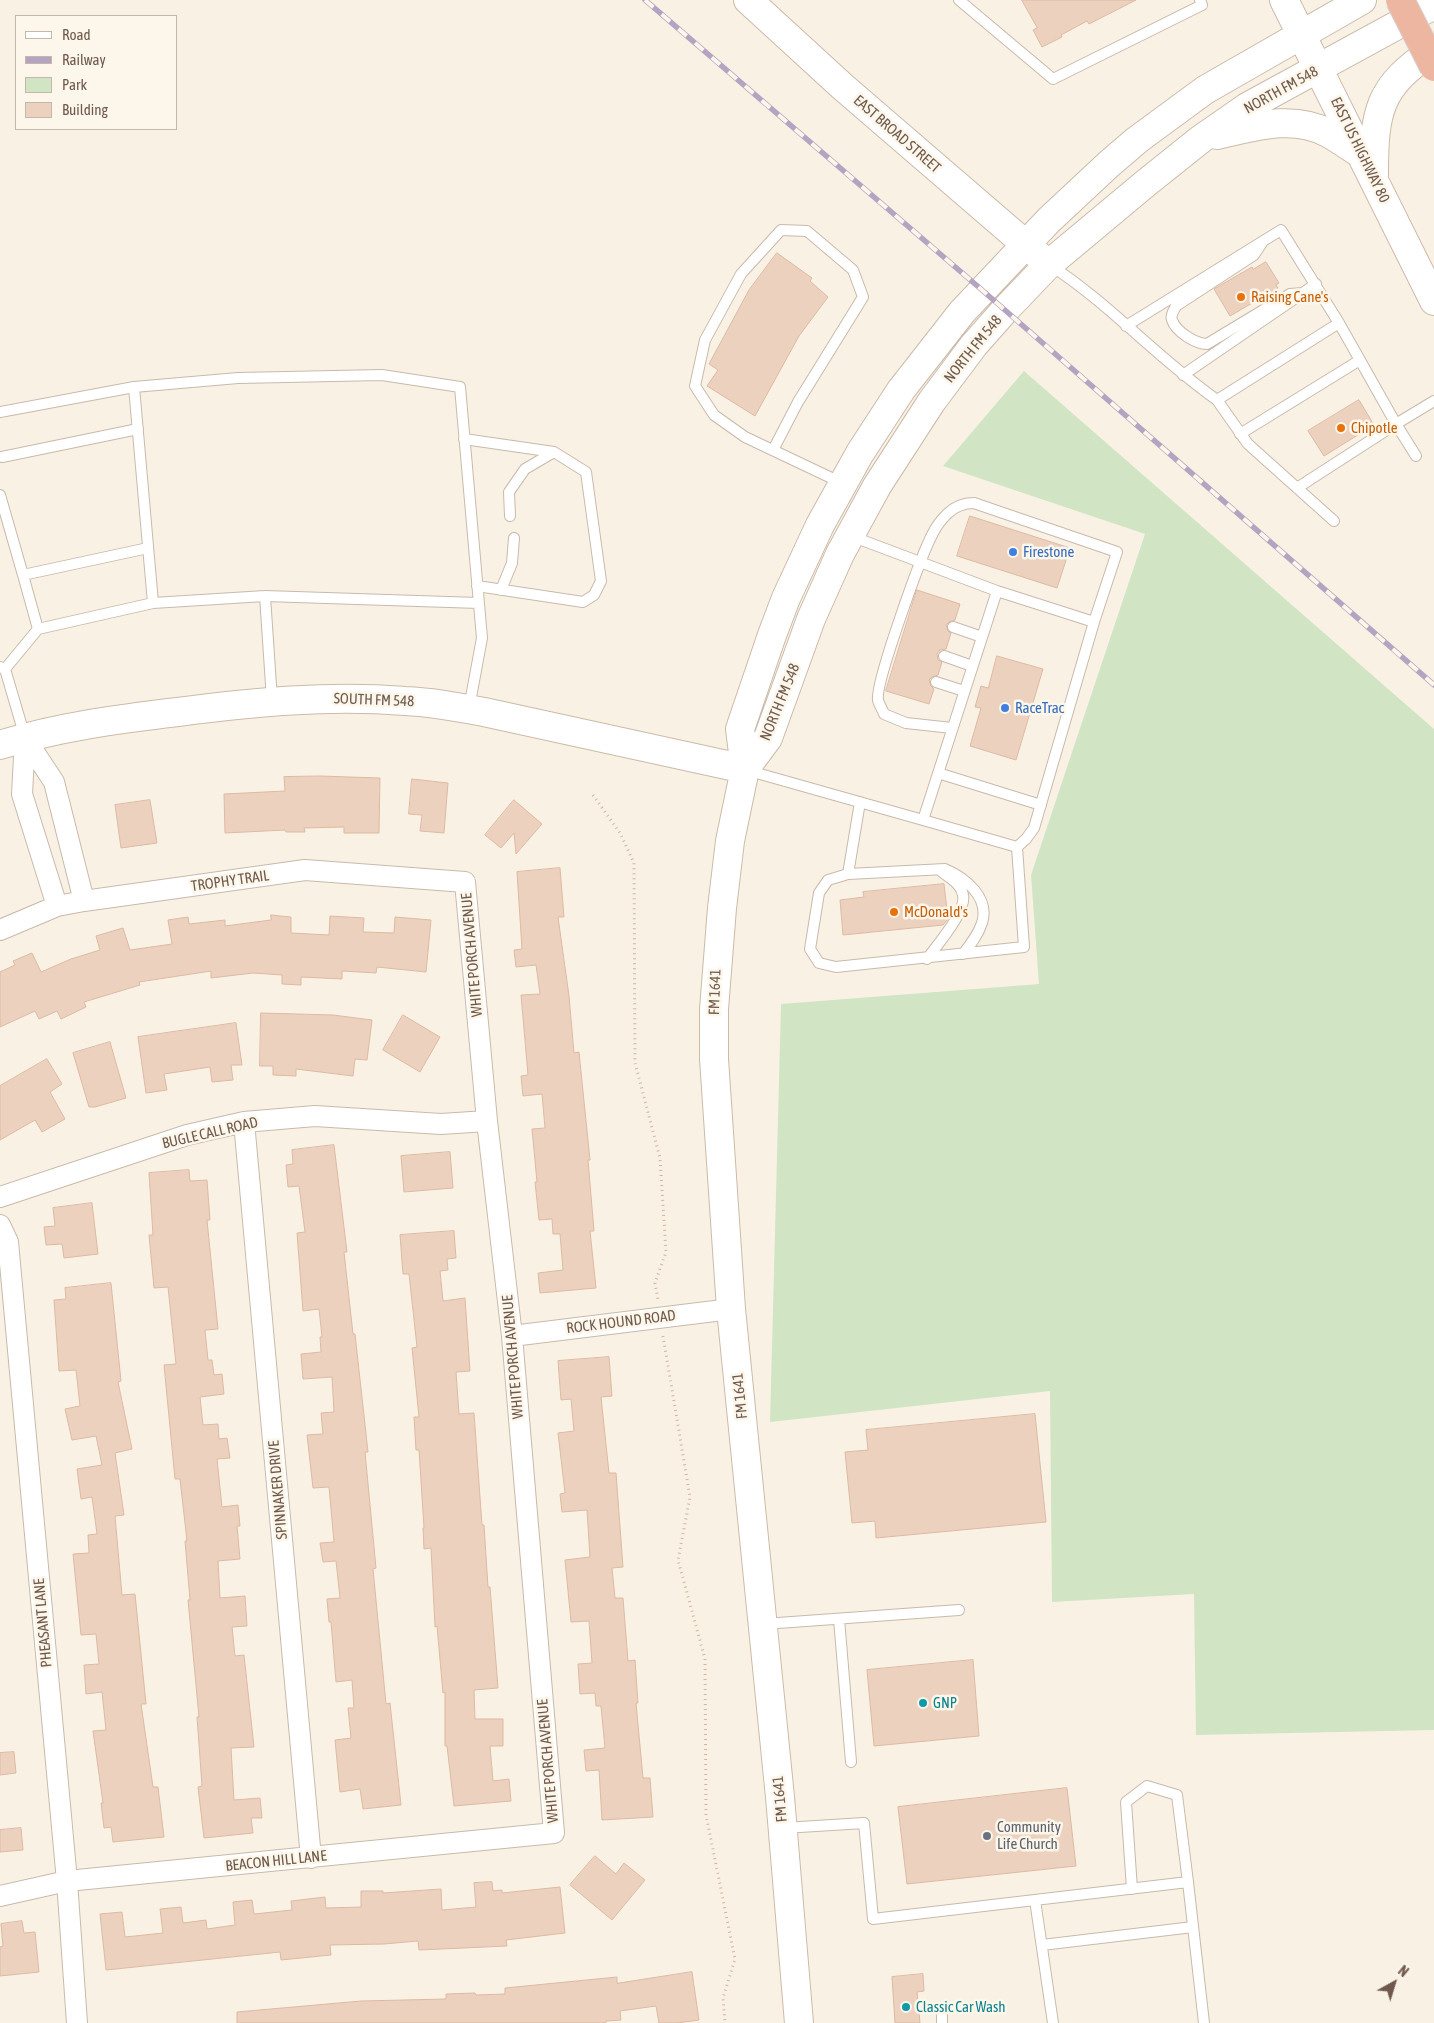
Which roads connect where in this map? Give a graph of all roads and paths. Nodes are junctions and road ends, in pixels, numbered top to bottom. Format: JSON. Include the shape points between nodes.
{"nodes":[{"id":1,"x":748,"y":0,"type":"edge"},
{"id":2,"x":958,"y":0,"type":"edge"},
{"id":3,"x":1200,"y":0,"type":"edge"},
{"id":4,"x":1284,"y":0,"type":"edge"},
{"id":5,"x":1362,"y":0,"type":"edge"},
{"id":6,"x":1400,"y":0,"type":"edge"},
{"id":7,"x":1434,"y":5,"type":"edge"},
{"id":8,"x":1301,"y":34,"type":"junction"},
{"id":9,"x":1434,"y":50,"type":"edge"},
{"id":10,"x":1434,"y":67,"type":"edge"},
{"id":11,"x":1320,"y":68,"type":"junction"},
{"id":12,"x":1201,"y":139,"type":"junction"},
{"id":13,"x":1361,"y":154,"type":"junction"},
{"id":14,"x":1374,"y":180,"type":"junction"},
{"id":15,"x":1264,"y":240,"type":"junction"},
{"id":16,"x":1024,"y":244,"type":"junction"},
{"id":17,"x":1049,"y":264,"type":"junction"},
{"id":18,"x":1316,"y":284,"type":"junction"},
{"id":19,"x":1303,"y":293,"type":"junction"},
{"id":20,"x":1434,"y":301,"type":"edge"},
{"id":21,"x":1340,"y":323,"type":"junction"},
{"id":22,"x":1126,"y":326,"type":"junction"},
{"id":23,"x":1360,"y":360,"type":"junction"},
{"id":24,"x":1183,"y":375,"type":"junction"},
{"id":25,"x":134,"y":387,"type":"junction"},
{"id":26,"x":1217,"y":400,"type":"junction"},
{"id":27,"x":1434,"y":401,"type":"edge"},
{"id":28,"x":0,"y":412,"type":"edge"},
{"id":29,"x":1396,"y":424,"type":"junction"},
{"id":30,"x":138,"y":429,"type":"junction"},
{"id":31,"x":1240,"y":434,"type":"junction"},
{"id":32,"x":464,"y":440,"type":"junction"},
{"id":33,"x":773,"y":450,"type":"junction"},
{"id":34,"x":554,"y":452,"type":"junction"},
{"id":35,"x":1,"y":455,"type":"edge"},
{"id":36,"x":1416,"y":456,"type":"dead end"},
{"id":37,"x":843,"y":483,"type":"junction"},
{"id":38,"x":1297,"y":488,"type":"junction"},
{"id":39,"x":0,"y":494,"type":"edge"},
{"id":40,"x":510,"y":516,"type":"dead end"},
{"id":41,"x":1334,"y":521,"type":"dead end"},
{"id":42,"x":850,"y":536,"type":"junction"},
{"id":43,"x":514,"y":538,"type":"dead end"},
{"id":44,"x":148,"y":548,"type":"junction"},
{"id":45,"x":921,"y":562,"type":"junction"},
{"id":46,"x":23,"y":575,"type":"junction"},
{"id":47,"x":477,"y":586,"type":"junction"},
{"id":48,"x":501,"y":590,"type":"junction"},
{"id":49,"x":997,"y":591,"type":"junction"},
{"id":50,"x":266,"y":596,"type":"junction"},
{"id":51,"x":153,"y":603,"type":"junction"},
{"id":52,"x":479,"y":603,"type":"junction"},
{"id":53,"x":1094,"y":622,"type":"junction"},
{"id":54,"x":953,"y":627,"type":"dead end"},
{"id":55,"x":38,"y":629,"type":"junction"},
{"id":56,"x":982,"y":637,"type":"junction"},
{"id":57,"x":944,"y":656,"type":"dead end"},
{"id":58,"x":972,"y":666,"type":"junction"},
{"id":59,"x":2,"y":668,"type":"edge"},
{"id":60,"x":936,"y":682,"type":"dead end"},
{"id":61,"x":964,"y":691,"type":"junction"},
{"id":62,"x":272,"y":701,"type":"junction"},
{"id":63,"x":469,"y":709,"type":"junction"},
{"id":64,"x":952,"y":728,"type":"junction"},
{"id":65,"x":13,"y":742,"type":"edge"},
{"id":66,"x":745,"y":769,"type":"junction"},
{"id":67,"x":938,"y":773,"type":"junction"},
{"id":68,"x":593,"y":795,"type":"dead end"},
{"id":69,"x":860,"y":802,"type":"junction"},
{"id":70,"x":1041,"y":805,"type":"junction"},
{"id":71,"x":923,"y":820,"type":"junction"},
{"id":72,"x":1017,"y":846,"type":"junction"},
{"id":73,"x":940,"y":870,"type":"junction"},
{"id":74,"x":848,"y":874,"type":"junction"},
{"id":75,"x":465,"y":882,"type":"joint"},
{"id":76,"x":84,"y":901,"type":"junction"},
{"id":77,"x":57,"y":906,"type":"junction"},
{"id":78,"x":0,"y":930,"type":"edge"},
{"id":79,"x":964,"y":954,"type":"junction"},
{"id":80,"x":927,"y":959,"type":"junction"},
{"id":81,"x":487,"y":1121,"type":"junction"},
{"id":82,"x":244,"y":1122,"type":"junction"},
{"id":83,"x":0,"y":1197,"type":"edge"},
{"id":84,"x":0,"y":1225,"type":"edge"},
{"id":85,"x":731,"y":1309,"type":"junction"},
{"id":86,"x":660,"y":1318,"type":"junction"},
{"id":87,"x":512,"y":1336,"type":"junction"},
{"id":88,"x":959,"y":1610,"type":"dead end"},
{"id":89,"x":839,"y":1619,"type":"junction"},
{"id":90,"x":763,"y":1624,"type":"junction"},
{"id":91,"x":851,"y":1762,"type":"dead end"},
{"id":92,"x":783,"y":1828,"type":"junction"},
{"id":93,"x":554,"y":1833,"type":"joint"},
{"id":94,"x":311,"y":1858,"type":"junction"},
{"id":95,"x":67,"y":1881,"type":"junction"},
{"id":96,"x":1188,"y":1882,"type":"junction"},
{"id":97,"x":1132,"y":1889,"type":"junction"},
{"id":98,"x":0,"y":1896,"type":"edge"},
{"id":99,"x":1035,"y":1900,"type":"junction"},
{"id":100,"x":1193,"y":1927,"type":"junction"},
{"id":101,"x":1042,"y":1945,"type":"junction"},
{"id":102,"x":78,"y":2023,"type":"edge"},
{"id":103,"x":725,"y":2023,"type":"edge"},
{"id":104,"x":799,"y":2023,"type":"edge"},
{"id":105,"x":1053,"y":2023,"type":"edge"},
{"id":106,"x":1204,"y":2023,"type":"edge"}],
"edges":[{"from":1,"to":16,"type":"main road","name":"EAST BROAD STREET"},
{"from":2,"to":3,"type":"lane","via":[[1053,79],[1202,5]]},
{"from":4,"to":8,"type":"main road","name":"EAST US HIGHWAY 80"},
{"from":5,"to":8,"type":"main road","name":"NORTH FM 548"},
{"from":6,"to":10,"type":"highway","bridge":true},
{"from":7,"to":11,"type":"main road","name":"NORTH FM 548"},
{"from":8,"to":11,"type":"main road","name":"EAST US HIGHWAY 80"},
{"from":8,"to":16,"type":"main road","name":"NORTH FM 548","via":[[1205,90],[1174,112],[1109,164]]},
{"from":9,"to":14,"type":"main road","via":[[1407,70],[1381,107],[1374,138]]},
{"from":11,"to":12,"type":"main road","name":"NORTH FM 548","via":[[1248,108]]},
{"from":11,"to":13,"type":"main road","name":"EAST US HIGHWAY 80"},
{"from":12,"to":13,"type":"main road","via":[[1262,125],[1293,122],[1327,132]]},
{"from":12,"to":17,"type":"main road","name":"NORTH FM 548"},
{"from":13,"to":14,"type":"main road","name":"EAST US HIGHWAY 80"},
{"from":14,"to":20,"type":"main road","name":"EAST US HIGHWAY 80"},
{"from":15,"to":18,"type":"lane","via":[[1281,230]]},
{"from":15,"to":19,"type":"lane","via":[[1254,255],[1176,306],[1172,320],[1197,344],[1207,344],[1290,294]]},
{"from":15,"to":22,"type":"lane"},
{"from":16,"to":17,"type":"main road","name":"EAST BROAD STREET"},
{"from":16,"to":37,"type":"main road","name":"NORTH FM 548","via":[[922,361]]},
{"from":17,"to":22,"type":"lane","via":[[1080,285]]},
{"from":17,"to":42,"type":"main road","name":"NORTH FM 548","via":[[949,377],[893,459]]},
{"from":18,"to":19,"type":"lane"},
{"from":18,"to":21,"type":"lane"},
{"from":19,"to":24,"type":"lane"},
{"from":21,"to":23,"type":"lane"},
{"from":21,"to":26,"type":"lane"},
{"from":22,"to":24,"type":"lane"},
{"from":23,"to":29,"type":"lane"},
{"from":23,"to":31,"type":"lane"},
{"from":24,"to":26,"type":"lane"},
{"from":25,"to":28,"type":"lane"},
{"from":25,"to":30,"type":"lane"},
{"from":25,"to":32,"type":"lane","via":[[238,378],[382,376],[460,387]]},
{"from":26,"to":31,"type":"lane"},
{"from":27,"to":29,"type":"lane"},
{"from":29,"to":36,"type":"lane"},
{"from":29,"to":38,"type":"lane"},
{"from":30,"to":35,"type":"lane"},
{"from":30,"to":44,"type":"lane"},
{"from":31,"to":38,"type":"lane"},
{"from":32,"to":34,"type":"lane"},
{"from":32,"to":47,"type":"lane"},
{"from":33,"to":33,"type":"lane","via":[[745,437],[714,415],[694,386],[706,340],[741,274],[781,230],[807,231],[853,270],[863,297],[798,402]]},
{"from":33,"to":37,"type":"lane"},
{"from":34,"to":40,"type":"lane","via":[[525,470],[509,492]]},
{"from":34,"to":48,"type":"lane","via":[[586,472],[601,581],[594,595],[584,602]]},
{"from":37,"to":66,"type":"main road","name":"NORTH FM 548","via":[[804,560],[772,635],[740,728]]},
{"from":38,"to":41,"type":"lane"},
{"from":39,"to":46,"type":"lane"},
{"from":42,"to":45,"type":"lane"},
{"from":42,"to":66,"type":"main road","name":"NORTH FM 548","via":[[811,619],[768,738]]},
{"from":43,"to":48,"type":"lane","via":[[512,563]]},
{"from":44,"to":46,"type":"lane"},
{"from":44,"to":51,"type":"lane"},
{"from":45,"to":49,"type":"lane"},
{"from":45,"to":53,"type":"lane","via":[[933,533],[946,514],[965,503],[974,503],[1117,552]]},
{"from":45,"to":64,"type":"lane","via":[[878,700],[884,714],[906,723]]},
{"from":46,"to":55,"type":"lane"},
{"from":47,"to":48,"type":"lane"},
{"from":47,"to":52,"type":"lane"},
{"from":49,"to":53,"type":"lane"},
{"from":49,"to":56,"type":"lane"},
{"from":50,"to":51,"type":"lane"},
{"from":50,"to":52,"type":"lane"},
{"from":50,"to":62,"type":"lane"},
{"from":51,"to":55,"type":"lane"},
{"from":52,"to":63,"type":"lane","via":[[482,638]]},
{"from":53,"to":70,"type":"lane"},
{"from":54,"to":56,"type":"lane"},
{"from":55,"to":59,"type":"lane"},
{"from":56,"to":58,"type":"lane"},
{"from":57,"to":58,"type":"lane"},
{"from":58,"to":61,"type":"lane"},
{"from":59,"to":65,"type":"lane"},
{"from":60,"to":61,"type":"lane"},
{"from":61,"to":64,"type":"lane"},
{"from":62,"to":63,"type":"main road","name":"SOUTH FM 548","via":[[364,698]]},
{"from":62,"to":65,"type":"main road","name":"SOUTH FM 548","via":[[78,725]]},
{"from":63,"to":66,"type":"main road","name":"SOUTH FM 548"},
{"from":64,"to":67,"type":"lane"},
{"from":65,"to":76,"type":"street","via":[[54,782]]},
{"from":65,"to":77,"type":"street","via":[[22,794]]},
{"from":66,"to":69,"type":"lane"},
{"from":66,"to":85,"type":"main road","name":"FM 1641","number":"FM 1641","via":[[727,866],[714,1009],[717,1125]]},
{"from":67,"to":70,"type":"lane"},
{"from":67,"to":71,"type":"lane"},
{"from":68,"to":86,"type":"path","via":[[620,833],[634,863],[635,1063],[660,1158],[666,1252],[655,1284]]},
{"from":69,"to":71,"type":"lane"},
{"from":69,"to":74,"type":"lane"},
{"from":70,"to":72,"type":"lane","via":[[1034,828]]},
{"from":71,"to":72,"type":"lane"},
{"from":72,"to":79,"type":"lane","via":[[1024,947]]},
{"from":73,"to":74,"type":"lane"},
{"from":73,"to":79,"type":"lane","via":[[945,869],[965,880],[979,897],[983,910],[983,921]]},
{"from":73,"to":80,"type":"lane","via":[[955,881],[963,893],[964,902]]},
{"from":74,"to":80,"type":"lane","via":[[828,880],[819,893],[810,949],[819,962],[836,967]]},
{"from":75,"to":76,"type":"street","name":"TROPHY TRAIL","via":[[305,870]]},
{"from":75,"to":81,"type":"street","name":"WHITE PORCH AVENUE"},
{"from":76,"to":77,"type":"street","name":"TROPHY TRAIL"},
{"from":77,"to":78,"type":"street","name":"TROPHY TRAIL"},
{"from":79,"to":80,"type":"lane"},
{"from":81,"to":82,"type":"street","name":"BUGLE CALL ROAD","via":[[441,1124],[315,1116]]},
{"from":81,"to":87,"type":"street","name":"WHITE PORCH AVENUE"},
{"from":82,"to":83,"type":"street","name":"BUGLE CALL ROAD","via":[[187,1135]]},
{"from":82,"to":94,"type":"street","name":"SPINNAKER DRIVE"},
{"from":84,"to":95,"type":"street","name":"PHEASANT LANE","via":[[8,1242]]},
{"from":85,"to":86,"type":"street","name":"ROCK HOUND ROAD"},
{"from":85,"to":90,"type":"main road","name":"FM 1641","number":"FM 1641"},
{"from":86,"to":87,"type":"street","name":"ROCK HOUND ROAD"},
{"from":86,"to":103,"type":"path","via":[[690,1496],[678,1560],[705,1659],[706,1815],[735,1959],[723,1998]]},
{"from":87,"to":93,"type":"street","name":"WHITE PORCH AVENUE"},
{"from":88,"to":89,"type":"lane"},
{"from":89,"to":90,"type":"lane"},
{"from":89,"to":91,"type":"lane"},
{"from":90,"to":92,"type":"main road","name":"FM 1641","number":"FM 1641"},
{"from":92,"to":99,"type":"lane","via":[[864,1823],[873,1919]]},
{"from":92,"to":104,"type":"main road","name":"FM 1641","number":"FM 1641"},
{"from":93,"to":94,"type":"street","name":"BEACON HILL LANE"},
{"from":94,"to":95,"type":"street","name":"BEACON HILL LANE"},
{"from":95,"to":98,"type":"street","name":"BEACON HILL LANE"},
{"from":95,"to":102,"type":"street","name":"PHEASANT LANE"},
{"from":96,"to":97,"type":"lane"},
{"from":96,"to":97,"type":"lane","via":[[1177,1795],[1147,1786],[1126,1802]]},
{"from":96,"to":100,"type":"lane"},
{"from":97,"to":99,"type":"lane"},
{"from":99,"to":101,"type":"lane"},
{"from":100,"to":101,"type":"lane"},
{"from":100,"to":106,"type":"lane"},
{"from":101,"to":105,"type":"lane"}]}
